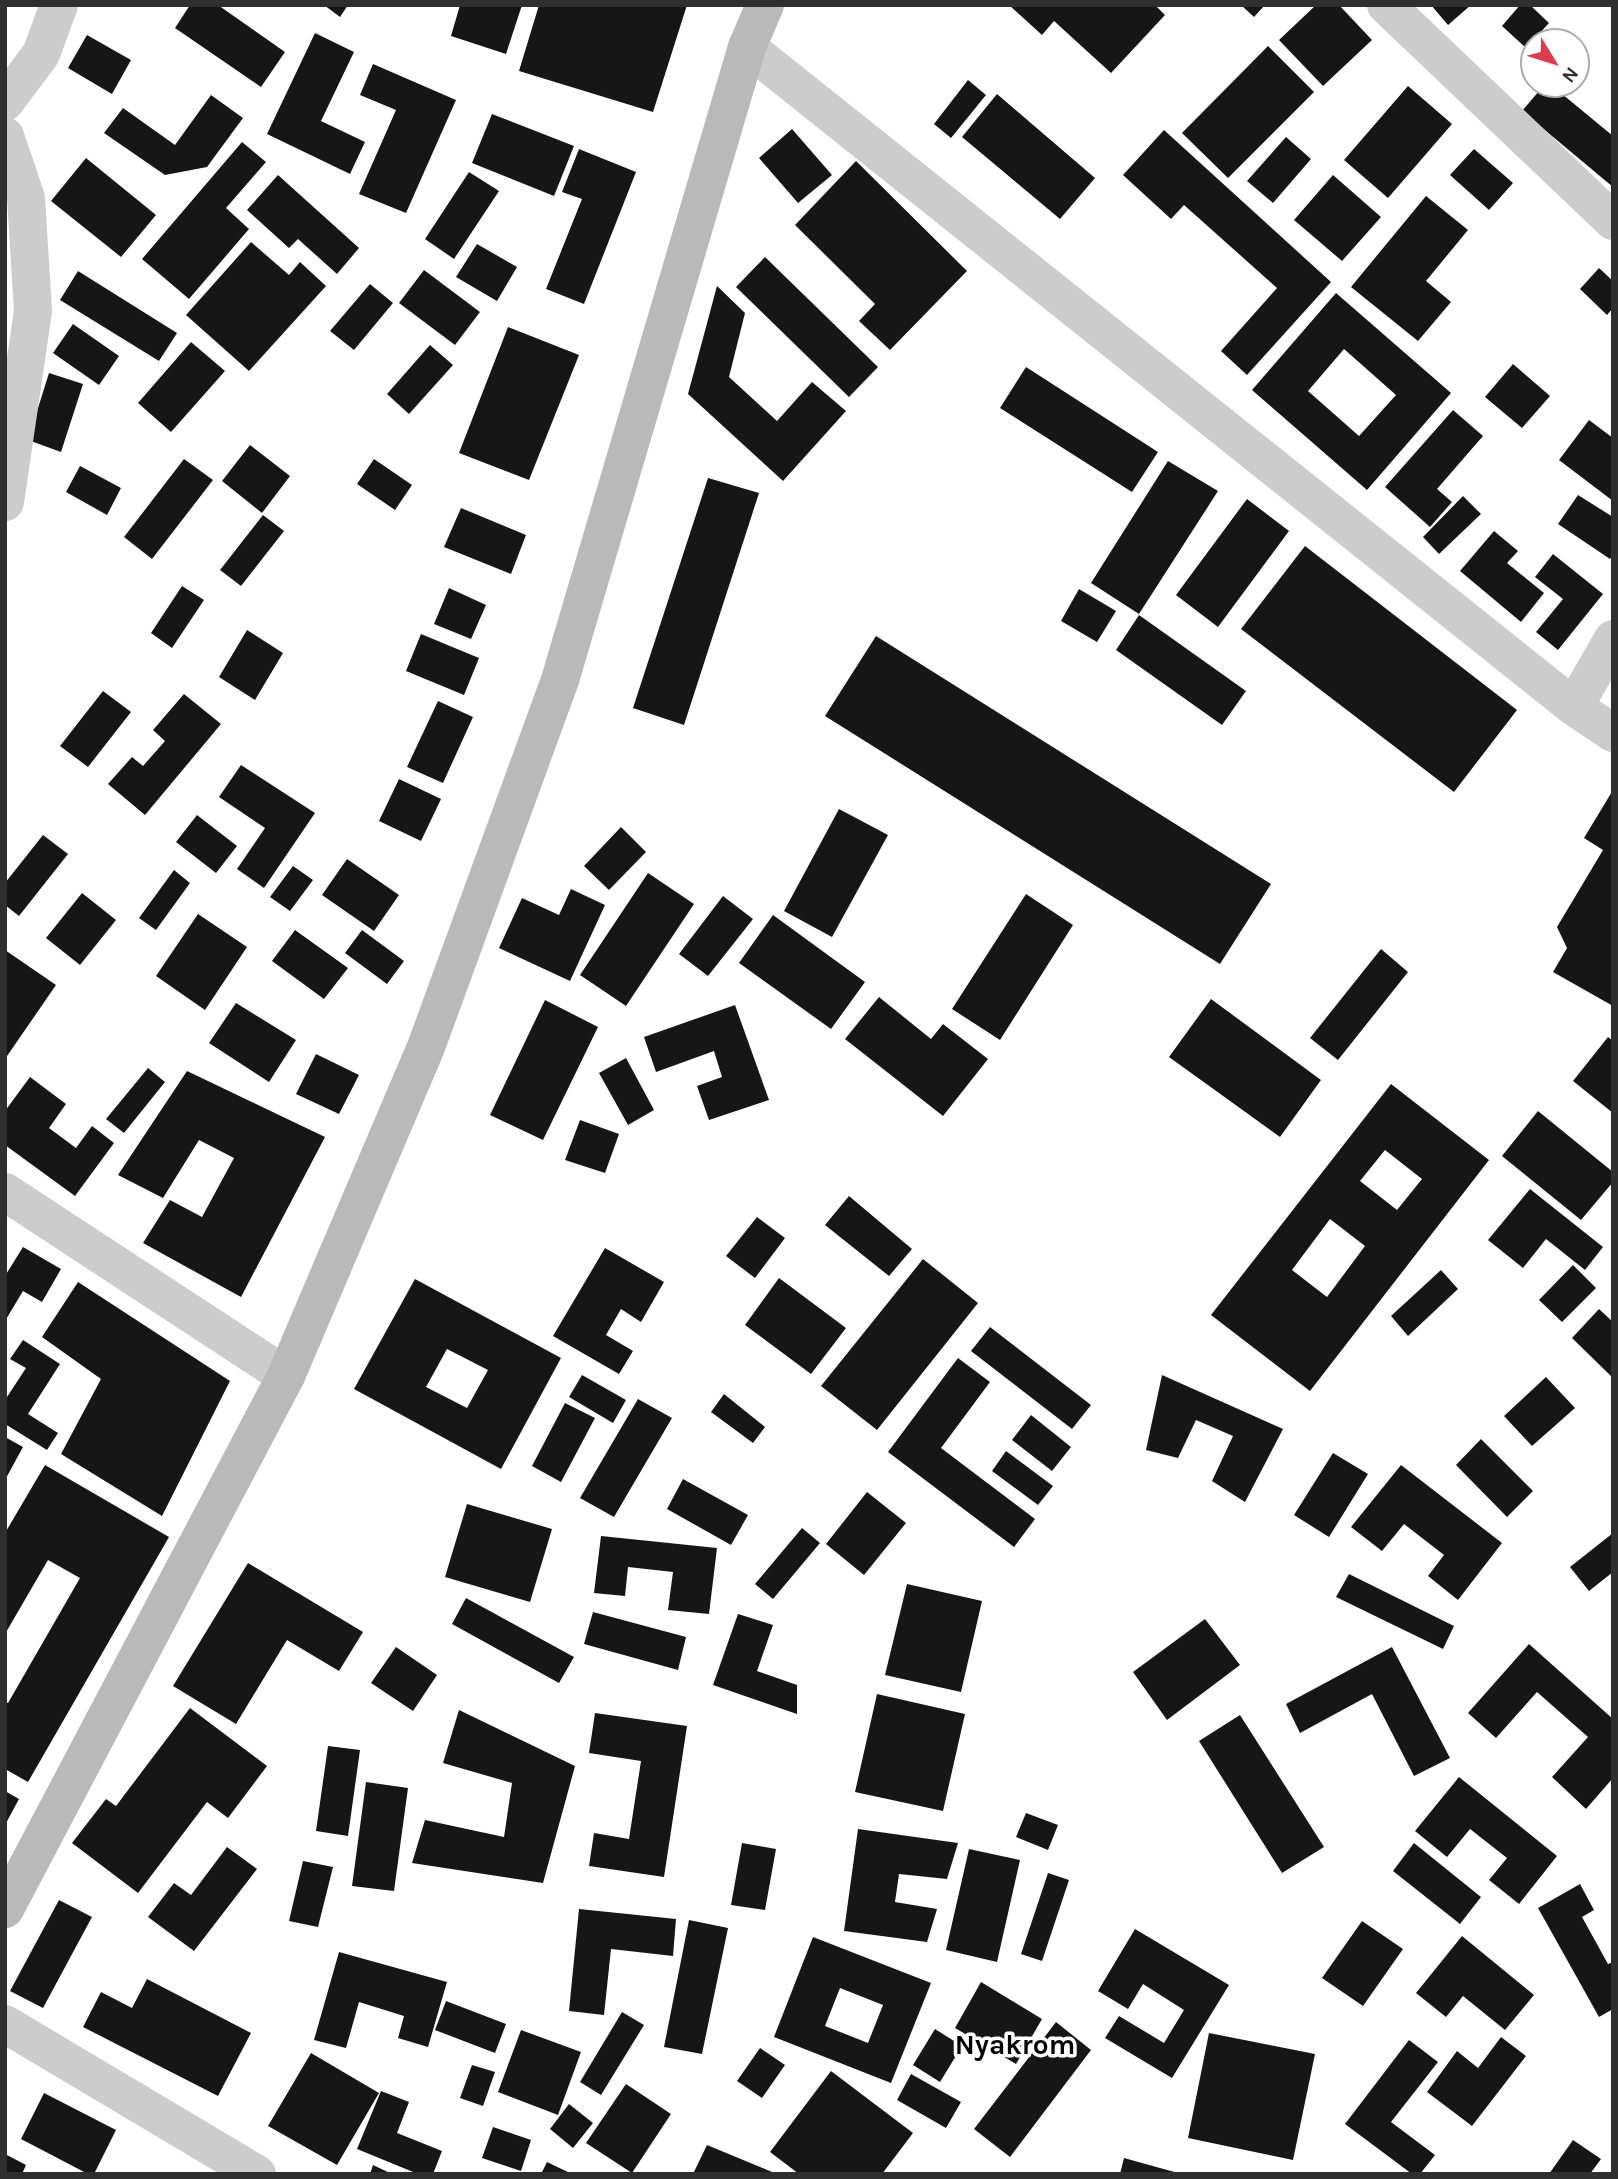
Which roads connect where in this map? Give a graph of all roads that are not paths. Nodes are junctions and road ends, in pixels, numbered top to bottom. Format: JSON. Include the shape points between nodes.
{"nodes":[{"id":1,"x":59,"y":5,"type":"edge"},
{"id":2,"x":765,"y":5,"type":"edge"},
{"id":3,"x":1386,"y":5,"type":"edge"},
{"id":4,"x":747,"y":47,"type":"junction"},
{"id":5,"x":5,"y":102,"type":"edge"},
{"id":6,"x":5,"y":136,"type":"edge"},
{"id":7,"x":1613,"y":222,"type":"edge"},
{"id":8,"x":5,"y":502,"type":"edge"},
{"id":9,"x":1613,"y":639,"type":"edge"},
{"id":10,"x":1574,"y":707,"type":"junction"},
{"id":11,"x":1613,"y":733,"type":"edge"},
{"id":12,"x":5,"y":1192,"type":"edge"},
{"id":13,"x":286,"y":1376,"type":"junction"},
{"id":14,"x":5,"y":1909,"type":"edge"},
{"id":15,"x":5,"y":2024,"type":"edge"},
{"id":16,"x":257,"y":2174,"type":"edge"}],
"edges":[{"from":1,"to":5,"type":"street","via":[[41,54]]},
{"from":2,"to":4,"type":"street"},
{"from":3,"to":7,"type":"street"},
{"from":4,"to":10,"type":"street"},
{"from":4,"to":13,"type":"street","via":[[560,680],[426,1048]]},
{"from":6,"to":8,"type":"street","via":[[26,198],[33,311]]},
{"from":9,"to":10,"type":"street"},
{"from":10,"to":11,"type":"street"},
{"from":12,"to":13,"type":"street"},
{"from":13,"to":14,"type":"street"},
{"from":15,"to":16,"type":"street"}]}
